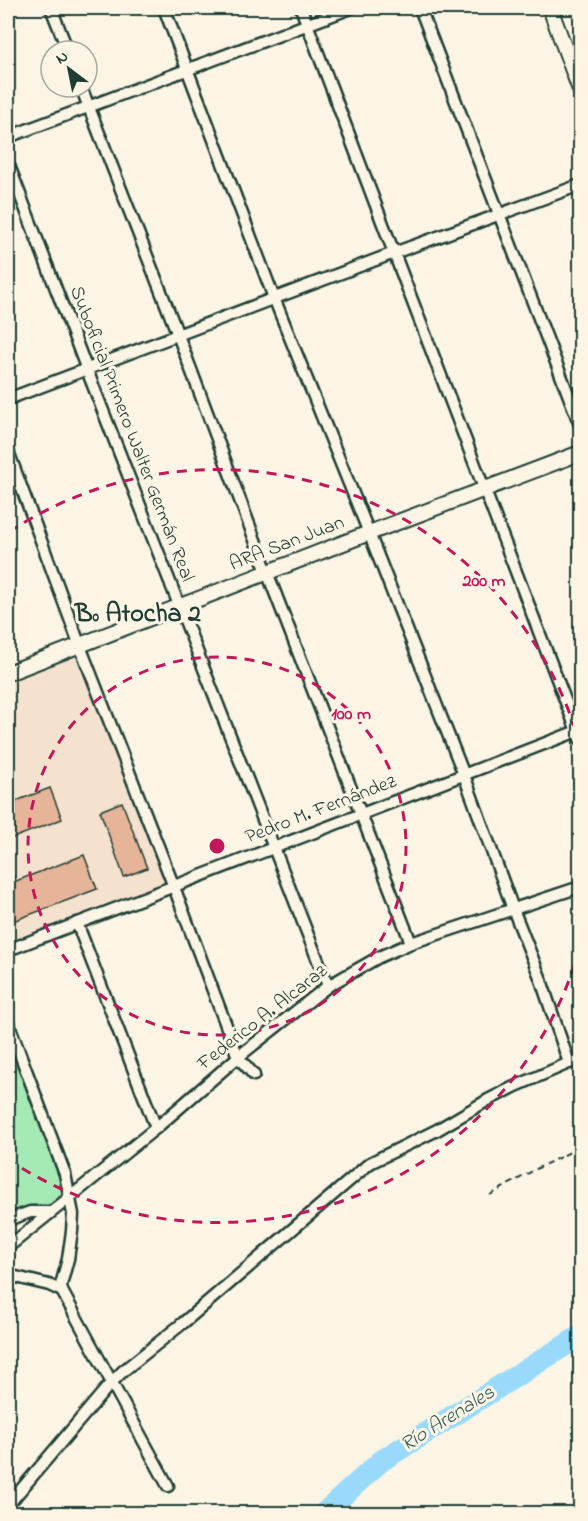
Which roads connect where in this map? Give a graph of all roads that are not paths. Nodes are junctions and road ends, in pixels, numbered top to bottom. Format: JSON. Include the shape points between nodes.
{"nodes":[{"id":1,"x":51,"y":8,"type":"edge"},
{"id":2,"x":164,"y":8,"type":"edge"},
{"id":3,"x":301,"y":8,"type":"edge"},
{"id":4,"x":351,"y":8,"type":"edge"},
{"id":5,"x":420,"y":8,"type":"edge"},
{"id":6,"x":550,"y":8,"type":"edge"},
{"id":7,"x":308,"y":24,"type":"junction"},
{"id":8,"x":63,"y":39,"type":"edge"},
{"id":9,"x":187,"y":70,"type":"junction"},
{"id":10,"x":580,"y":90,"type":"edge"},
{"id":11,"x":86,"y":99,"type":"edge"},
{"id":12,"x":89,"y":106,"type":"junction"},
{"id":13,"x":8,"y":137,"type":"edge"},
{"id":14,"x":8,"y":163,"type":"edge"},
{"id":15,"x":580,"y":185,"type":"edge"},
{"id":16,"x":500,"y":215,"type":"junction"},
{"id":17,"x":394,"y":253,"type":"junction"},
{"id":18,"x":274,"y":298,"type":"junction"},
{"id":19,"x":178,"y":335,"type":"junction"},
{"id":20,"x":87,"y":370,"type":"junction"},
{"id":21,"x":8,"y":399,"type":"edge"},
{"id":22,"x":580,"y":425,"type":"edge"},
{"id":23,"x":8,"y":450,"type":"edge"},
{"id":24,"x":580,"y":453,"type":"edge"},
{"id":25,"x":484,"y":489,"type":"junction"},
{"id":26,"x":369,"y":532,"type":"junction"},
{"id":27,"x":267,"y":572,"type":"junction"},
{"id":28,"x":179,"y":607,"type":"junction"},
{"id":29,"x":80,"y":646,"type":"junction"},
{"id":30,"x":8,"y":673,"type":"edge"},
{"id":31,"x":580,"y":733,"type":"edge"},
{"id":32,"x":464,"y":775,"type":"junction"},
{"id":33,"x":362,"y":814,"type":"junction"},
{"id":34,"x":274,"y":848,"type":"junction"},
{"id":35,"x":174,"y":887,"type":"junction"},
{"id":36,"x":580,"y":887,"type":"edge"},
{"id":37,"x":513,"y":909,"type":"junction"},
{"id":38,"x":77,"y":923,"type":"junction"},
{"id":39,"x":411,"y":943,"type":"junction"},
{"id":40,"x":8,"y":950,"type":"edge"},
{"id":41,"x":328,"y":986,"type":"junction"},
{"id":42,"x":8,"y":1022,"type":"edge"},
{"id":43,"x":238,"y":1058,"type":"junction"},
{"id":44,"x":575,"y":1062,"type":"edge"},
{"id":45,"x":254,"y":1075,"type":"dead end"},
{"id":46,"x":156,"y":1128,"type":"junction"},
{"id":47,"x":69,"y":1197,"type":"junction"},
{"id":48,"x":51,"y":1212,"type":"junction"},
{"id":49,"x":8,"y":1220,"type":"edge"},
{"id":50,"x":8,"y":1247,"type":"edge"},
{"id":51,"x":8,"y":1275,"type":"edge"},
{"id":52,"x":62,"y":1291,"type":"junction"},
{"id":53,"x":111,"y":1383,"type":"junction"},
{"id":54,"x":168,"y":1486,"type":"dead end"},
{"id":55,"x":8,"y":1505,"type":"edge"}],
"edges":[{"from":1,"to":8,"type":"street"},
{"from":2,"to":9,"type":"street"},
{"from":3,"to":7,"type":"street"},
{"from":4,"to":7,"type":"street"},
{"from":5,"to":16,"type":"street"},
{"from":6,"to":10,"type":"street"},
{"from":7,"to":9,"type":"street"},
{"from":7,"to":17,"type":"street"},
{"from":9,"to":12,"type":"street"},
{"from":9,"to":18,"type":"street"},
{"from":11,"to":12,"type":"street"},
{"from":12,"to":13,"type":"street"},
{"from":12,"to":19,"type":"street"},
{"from":14,"to":20,"type":"street","name":"Suboficial Primero Walter Germán Real"},
{"from":15,"to":16,"type":"street"},
{"from":16,"to":17,"type":"street"},
{"from":16,"to":22,"type":"street"},
{"from":17,"to":18,"type":"street"},
{"from":17,"to":25,"type":"street"},
{"from":18,"to":19,"type":"street"},
{"from":18,"to":26,"type":"street"},
{"from":19,"to":20,"type":"street"},
{"from":19,"to":27,"type":"street"},
{"from":20,"to":21,"type":"street"},
{"from":20,"to":28,"type":"street","name":"Suboficial Primero Walter Germán Real"},
{"from":23,"to":29,"type":"street"},
{"from":24,"to":25,"type":"street","name":"ARA San Juan"},
{"from":25,"to":26,"type":"street","name":"ARA San Juan"},
{"from":25,"to":31,"type":"street"},
{"from":26,"to":27,"type":"street","name":"ARA San Juan"},
{"from":26,"to":32,"type":"street"},
{"from":27,"to":28,"type":"street","name":"ARA San Juan"},
{"from":27,"to":33,"type":"street"},
{"from":28,"to":29,"type":"street","name":"ARA San Juan"},
{"from":28,"to":34,"type":"street","name":"Suboficial Primero Walter Germán Real"},
{"from":29,"to":30,"type":"street","name":"ARA San Juan"},
{"from":29,"to":35,"type":"street"},
{"from":31,"to":32,"type":"street","name":"Pedro M. Fernández"},
{"from":32,"to":33,"type":"street","name":"Pedro M. Fernández"},
{"from":32,"to":37,"type":"street"},
{"from":33,"to":34,"type":"street","name":"Pedro M. Fernández"},
{"from":33,"to":39,"type":"street"},
{"from":34,"to":35,"type":"street","name":"Pedro M. Fernández"},
{"from":34,"to":41,"type":"street","name":"Suboficial Primero Walter Germán Real"},
{"from":35,"to":38,"type":"street","name":"Pedro M. Fernández"},
{"from":35,"to":43,"type":"street"},
{"from":36,"to":37,"type":"street","name":"Federico A. Alcaraz"},
{"from":37,"to":39,"type":"street","name":"Federico A. Alcaraz"},
{"from":37,"to":44,"type":"street"},
{"from":38,"to":40,"type":"street","name":"Pedro M. Fernández"},
{"from":38,"to":46,"type":"street"},
{"from":39,"to":41,"type":"street","name":"Federico A. Alcaraz"},
{"from":41,"to":43,"type":"street","name":"Federico A. Alcaraz"},
{"from":42,"to":47,"type":"street","via":[[65,1174]]},
{"from":43,"to":45,"type":"street"},
{"from":43,"to":46,"type":"street","name":"Federico A. Alcaraz"},
{"from":44,"to":53,"type":"street","via":[[497,1096],[370,1163]]},
{"from":46,"to":47,"type":"street","name":"Federico A. Alcaraz"},
{"from":47,"to":48,"type":"street","name":"Federico A. Alcaraz"},
{"from":47,"to":52,"type":"street","via":[[72,1231]]},
{"from":48,"to":49,"type":"street","via":[[30,1212]]},
{"from":48,"to":50,"type":"street","name":"Federico A. Alcaraz"},
{"from":51,"to":52,"type":"street"},
{"from":52,"to":53,"type":"street"},
{"from":53,"to":54,"type":"street"},
{"from":53,"to":55,"type":"street"}]}
